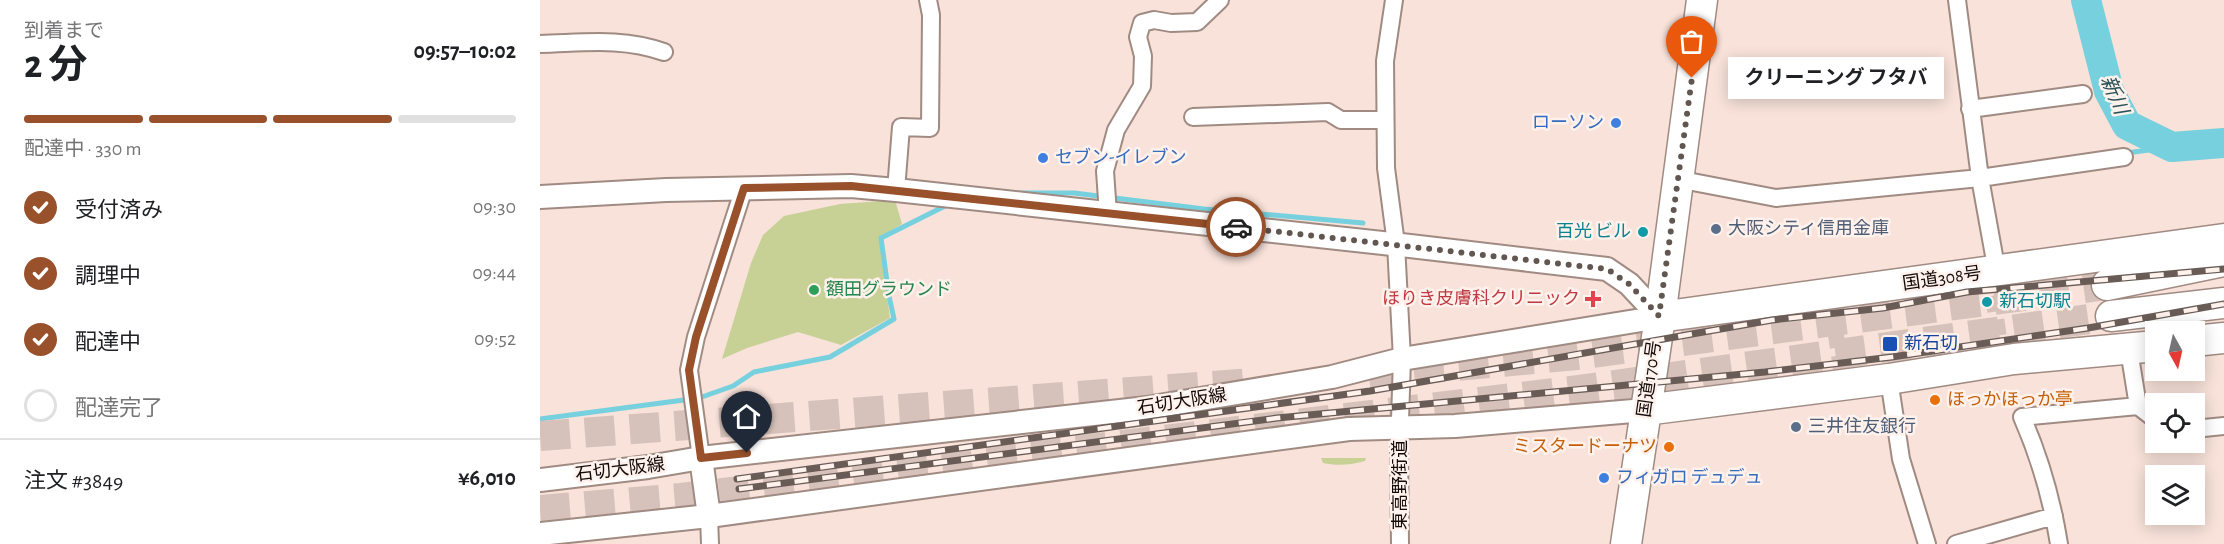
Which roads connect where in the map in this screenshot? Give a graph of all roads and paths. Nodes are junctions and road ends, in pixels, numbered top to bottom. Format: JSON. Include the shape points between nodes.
{"nodes":[{"id":1,"x":928,"y":0,"type":"edge"},
{"id":2,"x":1220,"y":0,"type":"edge"},
{"id":3,"x":1394,"y":0,"type":"edge"},
{"id":4,"x":1702,"y":0,"type":"edge"},
{"id":5,"x":1957,"y":0,"type":"edge"},
{"id":6,"x":540,"y":44,"type":"edge"},
{"id":7,"x":664,"y":52,"type":"dead end"},
{"id":8,"x":2084,"y":94,"type":"dead end"},
{"id":9,"x":1970,"y":109,"type":"junction"},
{"id":10,"x":1193,"y":117,"type":"dead end"},
{"id":11,"x":1385,"y":120,"type":"junction"},
{"id":12,"x":2124,"y":158,"type":"dead end"},
{"id":13,"x":1980,"y":178,"type":"junction"},
{"id":14,"x":1677,"y":179,"type":"junction"},
{"id":15,"x":744,"y":188,"type":"junction"},
{"id":16,"x":896,"y":190,"type":"junction"},
{"id":17,"x":540,"y":197,"type":"edge"},
{"id":18,"x":1108,"y":214,"type":"junction"},
{"id":19,"x":2224,"y":239,"type":"edge"},
{"id":20,"x":1396,"y":244,"type":"junction"},
{"id":21,"x":2224,"y":261,"type":"edge"},
{"id":22,"x":2224,"y":270,"type":"edge"},
{"id":23,"x":1997,"y":272,"type":"junction"},
{"id":24,"x":2224,"y":303,"type":"edge"},
{"id":25,"x":2224,"y":312,"type":"edge"},
{"id":26,"x":1659,"y":316,"type":"junction"},
{"id":27,"x":2224,"y":338,"type":"edge"},
{"id":28,"x":2205,"y":340,"type":"edge"},
{"id":29,"x":2142,"y":348,"type":"edge"},
{"id":30,"x":1402,"y":359,"type":"junction"},
{"id":31,"x":1889,"y":379,"type":"junction"},
{"id":32,"x":2138,"y":405,"type":"junction"},
{"id":33,"x":1645,"y":410,"type":"junction"},
{"id":34,"x":2145,"y":411,"type":"edge"},
{"id":35,"x":2224,"y":426,"type":"edge"},
{"id":36,"x":1401,"y":427,"type":"junction"},
{"id":37,"x":2205,"y":428,"type":"edge"},
{"id":38,"x":701,"y":458,"type":"junction"},
{"id":39,"x":540,"y":480,"type":"edge"},
{"id":40,"x":708,"y":516,"type":"junction"},
{"id":41,"x":2054,"y":516,"type":"junction"},
{"id":42,"x":540,"y":534,"type":"edge"},
{"id":43,"x":710,"y":544,"type":"edge"},
{"id":44,"x":1400,"y":544,"type":"edge"},
{"id":45,"x":1626,"y":544,"type":"edge"},
{"id":46,"x":1927,"y":544,"type":"edge"},
{"id":47,"x":1956,"y":544,"type":"edge"},
{"id":48,"x":2059,"y":544,"type":"edge"}],
"edges":[{"from":1,"to":16,"type":"street","via":[[932,15],[930,128],[901,127]]},
{"from":2,"to":18,"type":"street","via":[[1197,22],[1142,23],[1138,37],[1143,56],[1142,86],[1116,130],[1105,171]]},
{"from":3,"to":11,"type":"street","name":"東高野街道","via":[[1385,61]]},
{"from":4,"to":14,"type":"highway","name":"国道170号"},
{"from":5,"to":9,"type":"street"},
{"from":6,"to":7,"type":"street","via":[[617,41]]},
{"from":8,"to":9,"type":"street"},
{"from":9,"to":13,"type":"street"},
{"from":10,"to":11,"type":"street","via":[[1328,112],[1341,120]]},
{"from":11,"to":20,"type":"street","name":"東高野街道","via":[[1386,168]]},
{"from":12,"to":13,"type":"street"},
{"from":13,"to":14,"type":"street","via":[[1776,198]]},
{"from":13,"to":23,"type":"street"},
{"from":14,"to":26,"type":"highway","name":"国道170号"},
{"from":15,"to":16,"type":"main road","via":[[851,186]]},
{"from":15,"to":17,"type":"main road"},
{"from":15,"to":38,"type":"street","via":[[689,370]]},
{"from":16,"to":18,"type":"main road"},
{"from":18,"to":20,"type":"main road"},
{"from":19,"to":23,"type":"highway","name":"国道308号"},
{"from":20,"to":26,"type":"main road","via":[[1607,269],[1629,284]]},
{"from":20,"to":30,"type":"street","name":"東高野街道"},
{"from":21,"to":22,"type":"highway","via":[[2107,285]]},
{"from":23,"to":26,"type":"highway","name":"国道308号","via":[[1830,301]]},
{"from":24,"to":25,"type":"highway","via":[[2112,316]]},
{"from":26,"to":30,"type":"main road","name":"石切大阪線"},
{"from":26,"to":33,"type":"highway","name":"国道170号"},
{"from":27,"to":28,"type":"highway"},
{"from":29,"to":31,"type":"highway","via":[[2014,359]]},
{"from":29,"to":32,"type":"street"},
{"from":30,"to":36,"type":"street","name":"東高野街道"},
{"from":30,"to":38,"type":"main road","name":"石切大阪線","via":[[1332,377],[1147,408]]},
{"from":31,"to":33,"type":"highway","via":[[1842,380]]},
{"from":31,"to":46,"type":"street","via":[[1901,459]]},
{"from":32,"to":34,"type":"street"},
{"from":32,"to":41,"type":"street","via":[[2022,417],[2036,447]]},
{"from":33,"to":36,"type":"main road"},
{"from":33,"to":45,"type":"highway","name":"国道170号"},
{"from":35,"to":37,"type":"street"},
{"from":36,"to":40,"type":"main road","via":[[1349,429]]},
{"from":36,"to":44,"type":"street","name":"東高野街道"},
{"from":38,"to":39,"type":"main road","name":"石切大阪線"},
{"from":38,"to":40,"type":"main road"},
{"from":40,"to":42,"type":"main road"},
{"from":40,"to":43,"type":"street"},
{"from":41,"to":47,"type":"street"},
{"from":41,"to":48,"type":"street"}]}
